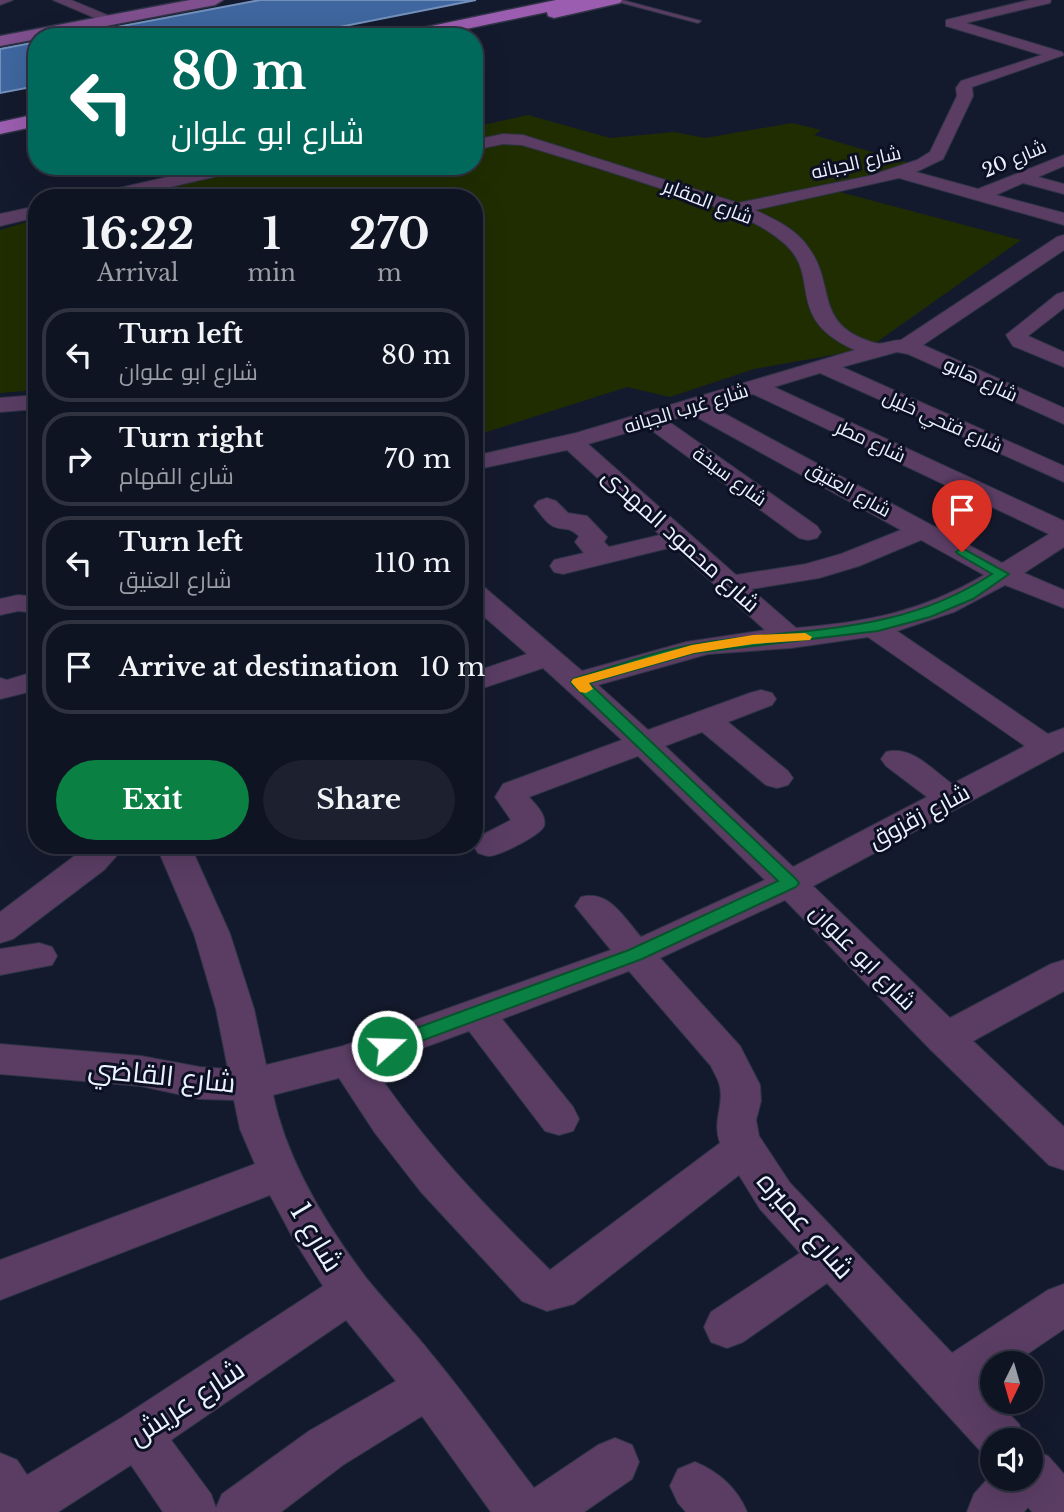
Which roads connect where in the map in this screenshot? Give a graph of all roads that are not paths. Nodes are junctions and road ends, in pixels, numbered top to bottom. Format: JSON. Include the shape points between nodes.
{"nodes":[{"id":1,"x":7,"y":0,"type":"edge"},
{"id":2,"x":59,"y":0,"type":"edge"},
{"id":3,"x":215,"y":0,"type":"edge"},
{"id":4,"x":579,"y":0,"type":"edge"},
{"id":5,"x":614,"y":0,"type":"edge"},
{"id":6,"x":1045,"y":0,"type":"edge"},
{"id":7,"x":0,"y":1,"type":"edge"},
{"id":8,"x":112,"y":20,"type":"junction"},
{"id":9,"x":698,"y":21,"type":"dead end"},
{"id":10,"x":69,"y":28,"type":"edge"},
{"id":11,"x":446,"y":28,"type":"edge"},
{"id":12,"x":482,"y":28,"type":"edge"},
{"id":13,"x":28,"y":36,"type":"edge"},
{"id":14,"x":0,"y":41,"type":"edge"},
{"id":15,"x":28,"y":114,"type":"edge"},
{"id":16,"x":0,"y":119,"type":"edge"},
{"id":17,"x":28,"y":122,"type":"edge"},
{"id":18,"x":0,"y":128,"type":"edge"},
{"id":19,"x":483,"y":143,"type":"edge"},
{"id":20,"x":1064,"y":160,"type":"edge"},
{"id":21,"x":899,"y":173,"type":"junction"},
{"id":22,"x":200,"y":175,"type":"edge"},
{"id":23,"x":1022,"y":178,"type":"junction"},
{"id":24,"x":139,"y":189,"type":"edge"},
{"id":25,"x":1064,"y":189,"type":"edge"},
{"id":26,"x":980,"y":195,"type":"junction"},
{"id":27,"x":735,"y":209,"type":"junction"},
{"id":28,"x":28,"y":213,"type":"edge"},
{"id":29,"x":1064,"y":219,"type":"edge"},
{"id":30,"x":0,"y":220,"type":"edge"},
{"id":31,"x":1064,"y":242,"type":"edge"},
{"id":32,"x":1064,"y":298,"type":"edge"},
{"id":33,"x":893,"y":348,"type":"junction"},
{"id":34,"x":1064,"y":360,"type":"edge"},
{"id":35,"x":822,"y":366,"type":"junction"},
{"id":36,"x":754,"y":386,"type":"junction"},
{"id":37,"x":28,"y":403,"type":"edge"},
{"id":38,"x":0,"y":405,"type":"edge"},
{"id":39,"x":694,"y":406,"type":"junction"},
{"id":40,"x":1064,"y":417,"type":"edge"},
{"id":41,"x":652,"y":420,"type":"junction"},
{"id":42,"x":572,"y":442,"type":"junction"},
{"id":43,"x":483,"y":461,"type":"edge"},
{"id":44,"x":1064,"y":475,"type":"edge"},
{"id":45,"x":547,"y":506,"type":"dead end"},
{"id":46,"x":923,"y":530,"type":"junction"},
{"id":47,"x":808,"y":532,"type":"dead end"},
{"id":48,"x":1064,"y":533,"type":"edge"},
{"id":49,"x":678,"y":538,"type":"junction"},
{"id":50,"x":603,"y":556,"type":"junction"},
{"id":51,"x":563,"y":566,"type":"dead end"},
{"id":52,"x":1002,"y":574,"type":"junction"},
{"id":53,"x":729,"y":584,"type":"junction"},
{"id":54,"x":1062,"y":597,"type":"edge"},
{"id":55,"x":483,"y":601,"type":"edge"},
{"id":56,"x":28,"y":604,"type":"edge"},
{"id":57,"x":0,"y":607,"type":"edge"},
{"id":58,"x":873,"y":628,"type":"junction"},
{"id":59,"x":790,"y":639,"type":"junction"},
{"id":60,"x":549,"y":656,"type":"junction"},
{"id":61,"x":483,"y":679,"type":"edge"},
{"id":62,"x":28,"y":682,"type":"edge"},
{"id":63,"x":578,"y":682,"type":"junction"},
{"id":64,"x":1,"y":689,"type":"edge"},
{"id":65,"x":761,"y":699,"type":"dead end"},
{"id":66,"x":706,"y":719,"type":"junction"},
{"id":67,"x":642,"y":743,"type":"junction"},
{"id":68,"x":1055,"y":743,"type":"edge"},
{"id":69,"x":897,"y":759,"type":"dead end"},
{"id":70,"x":777,"y":778,"type":"dead end"},
{"id":71,"x":952,"y":799,"type":"junction"},
{"id":72,"x":490,"y":845,"type":"dead end"},
{"id":73,"x":100,"y":854,"type":"edge"},
{"id":74,"x":177,"y":854,"type":"edge"},
{"id":75,"x":790,"y":883,"type":"junction"},
{"id":76,"x":593,"y":906,"type":"dead end"},
{"id":77,"x":0,"y":930,"type":"edge"},
{"id":78,"x":635,"y":955,"type":"junction"},
{"id":79,"x":39,"y":956,"type":"dead end"},
{"id":80,"x":0,"y":962,"type":"edge"},
{"id":81,"x":1064,"y":974,"type":"edge"},
{"id":82,"x":477,"y":1014,"type":"junction"},
{"id":83,"x":944,"y":1039,"type":"junction"},
{"id":84,"x":0,"y":1059,"type":"edge"},
{"id":85,"x":348,"y":1060,"type":"junction"},
{"id":86,"x":250,"y":1085,"type":"junction"},
{"id":87,"x":559,"y":1119,"type":"dead end"},
{"id":88,"x":744,"y":1148,"type":"junction"},
{"id":89,"x":1064,"y":1153,"type":"edge"},
{"id":90,"x":279,"y":1173,"type":"junction"},
{"id":91,"x":831,"y":1256,"type":"junction"},
{"id":92,"x":0,"y":1280,"type":"edge"},
{"id":93,"x":351,"y":1292,"type":"junction"},
{"id":94,"x":1064,"y":1304,"type":"edge"},
{"id":95,"x":727,"y":1327,"type":"dead end"},
{"id":96,"x":423,"y":1379,"type":"junction"},
{"id":97,"x":949,"y":1381,"type":"junction"},
{"id":98,"x":991,"y":1428,"type":"edge"},
{"id":99,"x":138,"y":1434,"type":"junction"},
{"id":100,"x":615,"y":1462,"type":"dead end"},
{"id":101,"x":1043,"y":1487,"type":"edge"},
{"id":102,"x":1010,"y":1491,"type":"edge"},
{"id":103,"x":11,"y":1499,"type":"edge"},
{"id":104,"x":1064,"y":1511,"type":"edge"},
{"id":105,"x":193,"y":1512,"type":"edge"},
{"id":106,"x":240,"y":1512,"type":"edge"},
{"id":107,"x":521,"y":1512,"type":"edge"},
{"id":108,"x":541,"y":1512,"type":"edge"},
{"id":109,"x":992,"y":1512,"type":"edge"}],
"edges":[{"from":1,"to":7,"type":"street"},
{"from":2,"to":8,"type":"street"},
{"from":3,"to":8,"type":"main road"},
{"from":4,"to":11,"type":"main road"},
{"from":5,"to":9,"type":"lane"},
{"from":5,"to":12,"type":"main road"},
{"from":6,"to":21,"type":"street","name":"شارع الجبانه","via":[[951,23],[1056,56],[966,84],[965,96],[937,155]]},
{"from":8,"to":10,"type":"main road"},
{"from":13,"to":14,"type":"main road"},
{"from":15,"to":16,"type":"main road"},
{"from":17,"to":18,"type":"main road"},
{"from":19,"to":27,"type":"street","name":"شارع المقابر","via":[[523,141]]},
{"from":20,"to":23,"type":"street","name":"شارع 20"},
{"from":21,"to":26,"type":"street"},
{"from":21,"to":27,"type":"street","name":"شارع الجبانه"},
{"from":22,"to":24,"type":"street"},
{"from":23,"to":25,"type":"street"},
{"from":23,"to":26,"type":"street","name":"شارع 20"},
{"from":26,"to":29,"type":"street"},
{"from":27,"to":33,"type":"street","name":"شارع المقابر","via":[[801,248],[824,318],[844,336]]},
{"from":28,"to":30,"type":"street"},
{"from":31,"to":33,"type":"street","name":"شارع غرب الجبانه"},
{"from":32,"to":34,"type":"street","via":[[1017,335]]},
{"from":33,"to":35,"type":"street","name":"شارع غرب الجبانه"},
{"from":33,"to":40,"type":"street","name":"شارع هابو"},
{"from":35,"to":36,"type":"street","name":"شارع غرب الجبانه"},
{"from":35,"to":44,"type":"street","name":"شارع فتحي خليل"},
{"from":36,"to":39,"type":"street","name":"شارع غرب الجبانه"},
{"from":36,"to":48,"type":"street","name":"شارع مطر"},
{"from":37,"to":38,"type":"street"},
{"from":39,"to":41,"type":"street","name":"شارع غرب الجبانه"},
{"from":39,"to":46,"type":"street","name":"شارع العتيق"},
{"from":41,"to":42,"type":"street","name":"شارع غرب الجبانه"},
{"from":41,"to":47,"type":"street","name":"شارع سيخة"},
{"from":42,"to":43,"type":"street","name":"شارع غرب الجبانه"},
{"from":42,"to":49,"type":"street","name":"شارع محمود المهدى"},
{"from":45,"to":50,"type":"street","via":[[561,520],[578,522],[594,537],[587,542]]},
{"from":46,"to":52,"type":"street","name":"شارع العتيق"},
{"from":46,"to":53,"type":"street","via":[[850,561]]},
{"from":48,"to":52,"type":"street"},
{"from":49,"to":50,"type":"street"},
{"from":49,"to":53,"type":"street","name":"شارع محمود المهدى"},
{"from":50,"to":51,"type":"street"},
{"from":52,"to":54,"type":"street","name":"شارع العتيق"},
{"from":52,"to":58,"type":"street","via":[[968,596]]},
{"from":53,"to":59,"type":"street","name":"شارع محمود المهدى"},
{"from":55,"to":60,"type":"street","name":"شارع ابو علوان"},
{"from":56,"to":57,"type":"street"},
{"from":58,"to":59,"type":"street"},
{"from":58,"to":68,"type":"street","name":"شارع زقزوق"},
{"from":59,"to":63,"type":"street","via":[[692,649]]},
{"from":60,"to":61,"type":"street"},
{"from":60,"to":63,"type":"street","name":"شارع ابو علوان"},
{"from":62,"to":64,"type":"street"},
{"from":63,"to":67,"type":"street","name":"شارع ابو علوان"},
{"from":65,"to":66,"type":"street"},
{"from":66,"to":67,"type":"street"},
{"from":66,"to":70,"type":"street"},
{"from":67,"to":72,"type":"street","via":[[514,791],[512,797],[527,816],[528,825]]},
{"from":67,"to":75,"type":"street","name":"شارع ابو علوان"},
{"from":68,"to":71,"type":"street","name":"شارع زقزوق"},
{"from":69,"to":71,"type":"street"},
{"from":71,"to":75,"type":"street","name":"شارع زقزوق"},
{"from":73,"to":77,"type":"street"},
{"from":74,"to":86,"type":"street","name":"شارع 1","via":[[212,934],[235,1009]]},
{"from":75,"to":78,"type":"street","name":"شارع القاضي"},
{"from":75,"to":83,"type":"street","name":"شارع ابو علوان"},
{"from":76,"to":78,"type":"street","name":"شارع عميره"},
{"from":78,"to":82,"type":"street","name":"شارع القاضي"},
{"from":78,"to":88,"type":"street","name":"شارع عميره","via":[[700,1024],[734,1070],[740,1085],[737,1120]]},
{"from":79,"to":80,"type":"street"},
{"from":81,"to":83,"type":"street"},
{"from":82,"to":85,"type":"street","name":"شارع القاضي"},
{"from":82,"to":87,"type":"street"},
{"from":83,"to":89,"type":"street","name":"شارع ابو علوان"},
{"from":84,"to":86,"type":"street","name":"شارع القاضي"},
{"from":85,"to":86,"type":"street","name":"شارع القاضي"},
{"from":85,"to":88,"type":"street","via":[[466,1217],[547,1291],[558,1290]]},
{"from":86,"to":90,"type":"street","name":"شارع 1","via":[[260,1129]]},
{"from":88,"to":91,"type":"street","name":"شارع عميره","via":[[775,1196]]},
{"from":90,"to":92,"type":"street"},
{"from":90,"to":93,"type":"street","name":"شارع 1"},
{"from":91,"to":95,"type":"street"},
{"from":91,"to":97,"type":"street","name":"شارع عميره"},
{"from":93,"to":96,"type":"street","name":"شارع 1"},
{"from":93,"to":99,"type":"street","name":"شارع عريش"},
{"from":94,"to":97,"type":"street"},
{"from":96,"to":106,"type":"street"},
{"from":96,"to":107,"type":"street","name":"شارع 1"},
{"from":97,"to":98,"type":"street","name":"شارع عميره"},
{"from":99,"to":103,"type":"street","name":"شارع عريش"},
{"from":99,"to":105,"type":"street"},
{"from":100,"to":108,"type":"street"},
{"from":101,"to":104,"type":"street"},
{"from":102,"to":109,"type":"street"}]}
